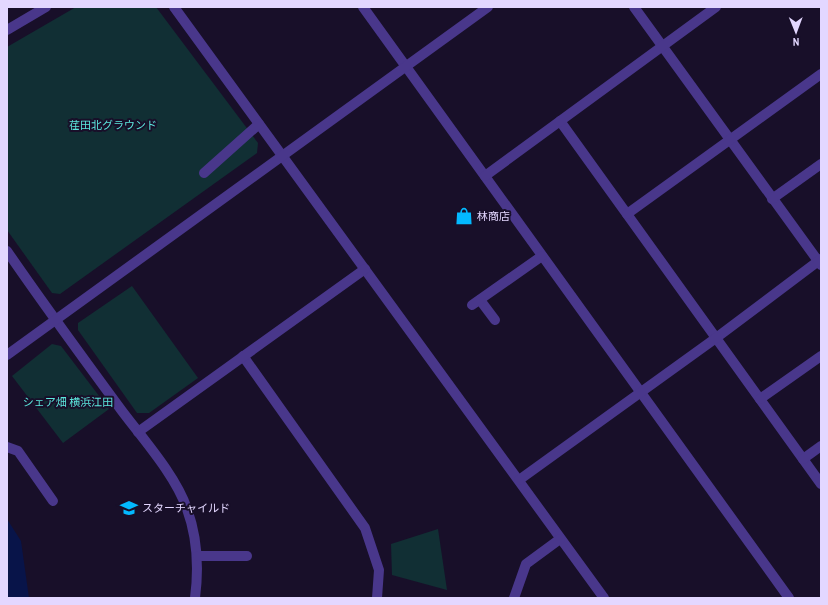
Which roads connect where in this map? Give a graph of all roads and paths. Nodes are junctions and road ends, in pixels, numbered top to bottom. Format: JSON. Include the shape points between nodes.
{"nodes":[{"id":1,"x":46,"y":7,"type":"edge"},
{"id":2,"x":174,"y":7,"type":"edge"},
{"id":3,"x":363,"y":7,"type":"edge"},
{"id":4,"x":488,"y":7,"type":"edge"},
{"id":5,"x":634,"y":7,"type":"edge"},
{"id":6,"x":716,"y":7,"type":"edge"},
{"id":7,"x":7,"y":30,"type":"edge"},
{"id":8,"x":662,"y":46,"type":"junction"},
{"id":9,"x":406,"y":67,"type":"junction"},
{"id":10,"x":821,"y":74,"type":"edge"},
{"id":11,"x":560,"y":121,"type":"junction"},
{"id":12,"x":259,"y":124,"type":"junction"},
{"id":13,"x":731,"y":140,"type":"junction"},
{"id":14,"x":283,"y":156,"type":"junction"},
{"id":15,"x":821,"y":164,"type":"edge"},
{"id":16,"x":204,"y":173,"type":"dead end"},
{"id":17,"x":485,"y":176,"type":"junction"},
{"id":18,"x":772,"y":199,"type":"junction"},
{"id":19,"x":627,"y":214,"type":"junction"},
{"id":20,"x":7,"y":251,"type":"edge"},
{"id":21,"x":542,"y":256,"type":"junction"},
{"id":22,"x":820,"y":261,"type":"edge"},
{"id":23,"x":365,"y":269,"type":"junction"},
{"id":24,"x":56,"y":320,"type":"junction"},
{"id":25,"x":495,"y":320,"type":"dead end"},
{"id":26,"x":716,"y":338,"type":"junction"},
{"id":27,"x":7,"y":355,"type":"edge"},
{"id":28,"x":243,"y":356,"type":"junction"},
{"id":29,"x":821,"y":356,"type":"edge"},
{"id":30,"x":640,"y":392,"type":"junction"},
{"id":31,"x":760,"y":399,"type":"junction"},
{"id":32,"x":138,"y":432,"type":"junction"},
{"id":33,"x":821,"y":446,"type":"edge"},
{"id":34,"x":7,"y":447,"type":"edge"},
{"id":35,"x":803,"y":459,"type":"junction"},
{"id":36,"x":519,"y":480,"type":"junction"},
{"id":37,"x":821,"y":484,"type":"edge"},
{"id":38,"x":53,"y":501,"type":"dead end"},
{"id":39,"x":560,"y":539,"type":"junction"},
{"id":40,"x":198,"y":556,"type":"junction"},
{"id":41,"x":247,"y":556,"type":"dead end"},
{"id":42,"x":195,"y":598,"type":"edge"},
{"id":43,"x":377,"y":598,"type":"edge"},
{"id":44,"x":514,"y":598,"type":"edge"},
{"id":45,"x":604,"y":598,"type":"edge"},
{"id":46,"x":789,"y":598,"type":"edge"}],
"edges":[{"from":1,"to":7,"type":"street"},
{"from":2,"to":12,"type":"street"},
{"from":3,"to":9,"type":"street"},
{"from":4,"to":9,"type":"street"},
{"from":5,"to":8,"type":"street"},
{"from":6,"to":8,"type":"street"},
{"from":8,"to":11,"type":"street"},
{"from":8,"to":13,"type":"street"},
{"from":9,"to":14,"type":"street"},
{"from":9,"to":17,"type":"street"},
{"from":10,"to":13,"type":"street"},
{"from":11,"to":17,"type":"street"},
{"from":11,"to":19,"type":"street"},
{"from":12,"to":14,"type":"street"},
{"from":12,"to":16,"type":"street"},
{"from":13,"to":18,"type":"street"},
{"from":13,"to":19,"type":"street"},
{"from":14,"to":23,"type":"street"},
{"from":14,"to":24,"type":"street"},
{"from":15,"to":18,"type":"street"},
{"from":17,"to":21,"type":"street"},
{"from":18,"to":22,"type":"street"},
{"from":19,"to":26,"type":"street"},
{"from":20,"to":24,"type":"street"},
{"from":21,"to":25,"type":"street","via":[[476,303]]},
{"from":21,"to":30,"type":"street"},
{"from":22,"to":26,"type":"street"},
{"from":23,"to":28,"type":"street"},
{"from":23,"to":36,"type":"street"},
{"from":24,"to":27,"type":"street"},
{"from":24,"to":32,"type":"street"},
{"from":26,"to":30,"type":"street"},
{"from":26,"to":31,"type":"street"},
{"from":28,"to":32,"type":"street"},
{"from":28,"to":43,"type":"street","via":[[365,528],[379,570]]},
{"from":29,"to":31,"type":"street"},
{"from":30,"to":36,"type":"street"},
{"from":30,"to":46,"type":"street"},
{"from":31,"to":35,"type":"street"},
{"from":32,"to":40,"type":"street","via":[[168,473],[187,507]]},
{"from":33,"to":35,"type":"street"},
{"from":34,"to":38,"type":"street","via":[[18,451]]},
{"from":35,"to":37,"type":"street"},
{"from":36,"to":39,"type":"street"},
{"from":39,"to":44,"type":"street","via":[[526,564]]},
{"from":39,"to":45,"type":"street"},
{"from":40,"to":41,"type":"street"},
{"from":40,"to":42,"type":"street"}]}
